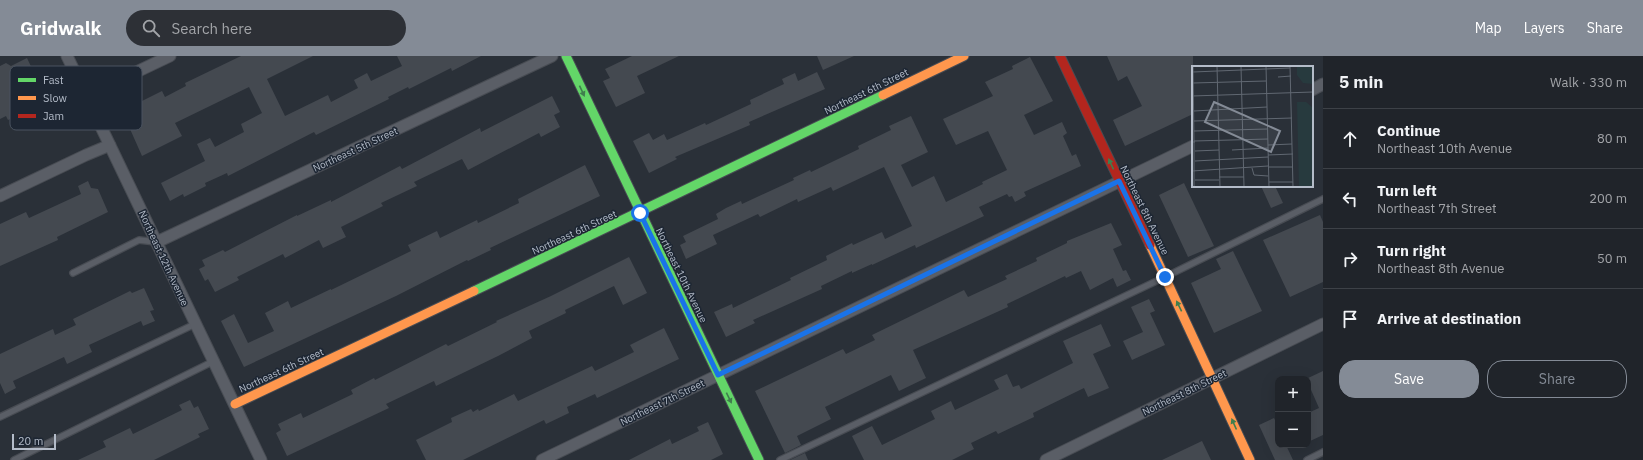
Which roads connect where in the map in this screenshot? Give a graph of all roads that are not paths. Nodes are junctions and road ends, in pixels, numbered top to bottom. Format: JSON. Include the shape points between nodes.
{"nodes":[{"id":1,"x":67,"y":56,"type":"edge"},
{"id":2,"x":170,"y":56,"type":"edge"},
{"id":3,"x":552,"y":56,"type":"edge"},
{"id":4,"x":566,"y":56,"type":"edge"},
{"id":5,"x":964,"y":56,"type":"edge"},
{"id":6,"x":1060,"y":56,"type":"edge"},
{"id":7,"x":72,"y":66,"type":"edge"},
{"id":8,"x":142,"y":69,"type":"edge"},
{"id":9,"x":1323,"y":84,"type":"edge"},
{"id":10,"x":1313,"y":89,"type":"edge"},
{"id":11,"x":103,"y":130,"type":"edge"},
{"id":12,"x":110,"y":145,"type":"junction"},
{"id":13,"x":1192,"y":146,"type":"edge"},
{"id":14,"x":1119,"y":181,"type":"junction"},
{"id":15,"x":0,"y":196,"type":"edge"},
{"id":16,"x":1323,"y":199,"type":"edge"},
{"id":17,"x":640,"y":213,"type":"junction"},
{"id":18,"x":157,"y":242,"type":"junction"},
{"id":19,"x":73,"y":273,"type":"dead end"},
{"id":20,"x":1165,"y":277,"type":"junction"},
{"id":21,"x":195,"y":324,"type":"junction"},
{"id":22,"x":1323,"y":324,"type":"edge"},
{"id":23,"x":214,"y":361,"type":"junction"},
{"id":24,"x":718,"y":375,"type":"junction"},
{"id":25,"x":1213,"y":378,"type":"junction"},
{"id":26,"x":235,"y":404,"type":"junction"},
{"id":27,"x":0,"y":417,"type":"edge"},
{"id":28,"x":1323,"y":452,"type":"edge"},
{"id":29,"x":14,"y":460,"type":"edge"},
{"id":30,"x":261,"y":460,"type":"edge"},
{"id":31,"x":542,"y":460,"type":"edge"},
{"id":32,"x":759,"y":460,"type":"edge"},
{"id":33,"x":780,"y":460,"type":"edge"},
{"id":34,"x":1046,"y":460,"type":"edge"},
{"id":35,"x":1250,"y":460,"type":"edge"},
{"id":36,"x":1307,"y":460,"type":"edge"}],
"edges":[{"from":1,"to":7,"type":"street","name":"Northeast 12th Avenue"},
{"from":2,"to":8,"type":"street"},
{"from":3,"to":18,"type":"street","name":"Northeast 5th Street"},
{"from":4,"to":17,"type":"street","name":"Northeast 10th Avenue","one_way":true},
{"from":5,"to":17,"type":"street","name":"Northeast 6th Street"},
{"from":14,"to":6,"type":"street","name":"Northeast 8th Avenue","one_way":true},
{"from":9,"to":10,"type":"street"},
{"from":11,"to":12,"type":"street","name":"Northeast 12th Avenue"},
{"from":12,"to":15,"type":"street"},
{"from":12,"to":18,"type":"street","name":"Northeast 12th Avenue"},
{"from":13,"to":14,"type":"street","name":"Northeast 7th Street"},
{"from":14,"to":20,"type":"street","name":"Northeast 8th Avenue"},
{"from":14,"to":24,"type":"street","name":"Northeast 7th Street"},
{"from":16,"to":20,"type":"lane"},
{"from":17,"to":24,"type":"street","name":"Northeast 10th Avenue"},
{"from":17,"to":26,"type":"street","name":"Northeast 6th Street"},
{"from":18,"to":19,"type":"lane","via":[[138,240]]},
{"from":18,"to":21,"type":"street","name":"Northeast 12th Avenue"},
{"from":25,"to":20,"type":"street","name":"Northeast 8th Avenue","one_way":true},
{"from":20,"to":33,"type":"lane"},
{"from":21,"to":23,"type":"street","name":"Northeast 12th Avenue"},
{"from":21,"to":27,"type":"lane"},
{"from":22,"to":25,"type":"street","name":"Northeast 8th Street"},
{"from":23,"to":26,"type":"street","name":"Northeast 12th Avenue"},
{"from":23,"to":29,"type":"lane"},
{"from":24,"to":31,"type":"street","name":"Northeast 7th Street"},
{"from":24,"to":32,"type":"street","name":"Northeast 10th Avenue","one_way":true},
{"from":25,"to":34,"type":"street","name":"Northeast 8th Street"},
{"from":35,"to":25,"type":"street","name":"Northeast 8th Avenue","one_way":true},
{"from":26,"to":30,"type":"street","name":"Northeast 12th Avenue"},
{"from":28,"to":36,"type":"lane"}]}
